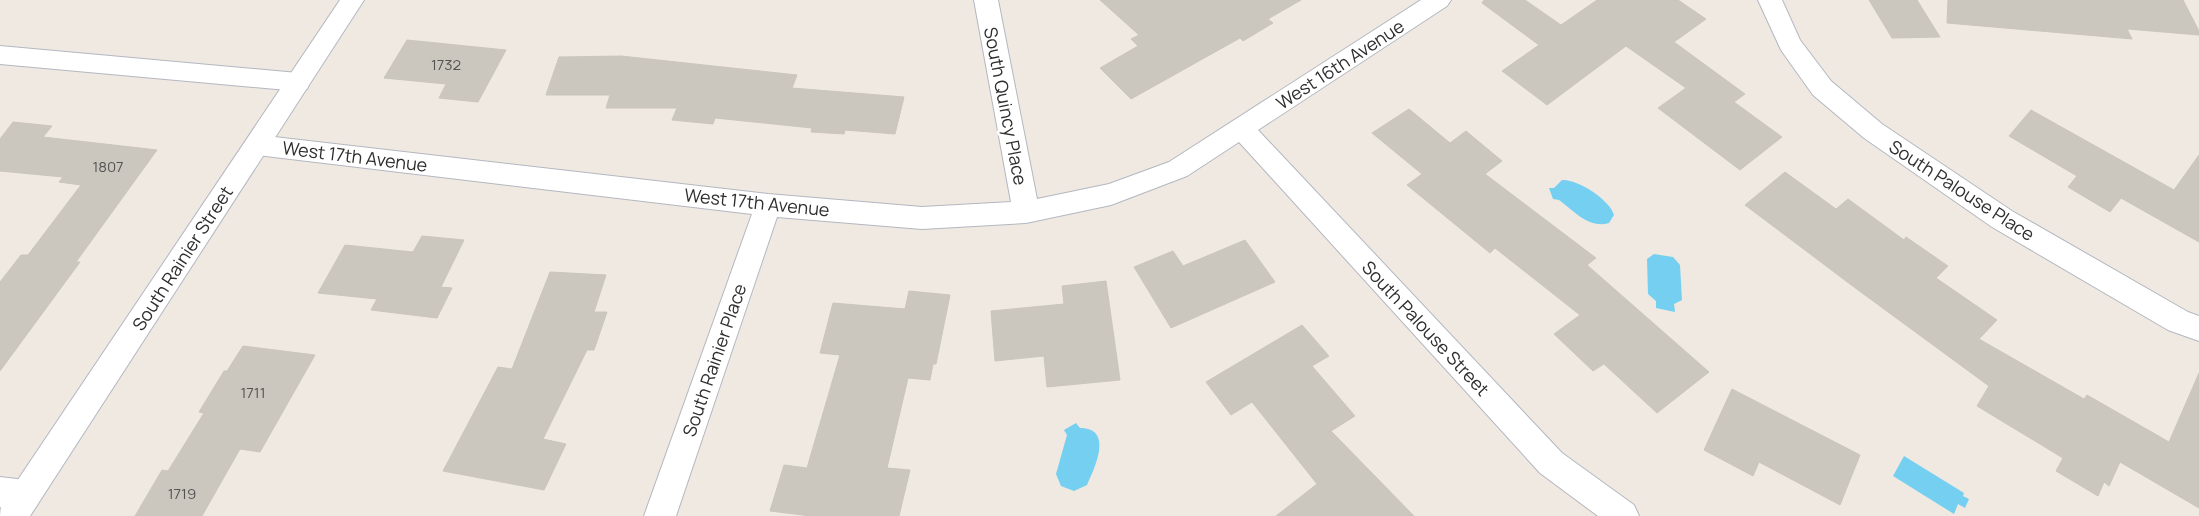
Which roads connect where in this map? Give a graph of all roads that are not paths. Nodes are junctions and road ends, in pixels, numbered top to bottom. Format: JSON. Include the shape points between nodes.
{"nodes":[{"id":1,"x":352,"y":0,"type":"edge"},
{"id":2,"x":986,"y":0,"type":"edge"},
{"id":3,"x":1439,"y":0,"type":"edge"},
{"id":4,"x":1770,"y":0,"type":"edge"},
{"id":5,"x":0,"y":55,"type":"edge"},
{"id":6,"x":298,"y":82,"type":"junction"},
{"id":7,"x":1241,"y":128,"type":"junction"},
{"id":8,"x":257,"y":145,"type":"junction"},
{"id":9,"x":768,"y":205,"type":"junction"},
{"id":10,"x":1026,"y":212,"type":"junction"},
{"id":11,"x":2199,"y":329,"type":"edge"},
{"id":12,"x":13,"y":501,"type":"edge"},
{"id":13,"x":660,"y":516,"type":"edge"},
{"id":14,"x":1623,"y":516,"type":"edge"}],
"edges":[{"from":1,"to":6,"type":"street","name":"South Rainier Street"},
{"from":2,"to":10,"type":"street","name":"South Quincy Place"},
{"from":3,"to":7,"type":"street","name":"West 16th Avenue"},
{"from":4,"to":11,"type":"street","name":"South Palouse Place","via":[[1790,44],[1822,88],[1873,131],[2002,219],[2178,321]]},
{"from":5,"to":6,"type":"street"},
{"from":6,"to":8,"type":"street","name":"South Rainier Street"},
{"from":7,"to":10,"type":"street","name":"West 17th Avenue","via":[[1178,169],[1111,194]]},
{"from":7,"to":14,"type":"street","name":"South Palouse Street","via":[[1551,463]]},
{"from":8,"to":9,"type":"street","name":"West 17th Avenue"},
{"from":8,"to":12,"type":"street","name":"South Rainier Street"},
{"from":9,"to":10,"type":"street","name":"West 17th Avenue","via":[[922,218]]},
{"from":9,"to":13,"type":"street","name":"South Rainier Place"}]}
